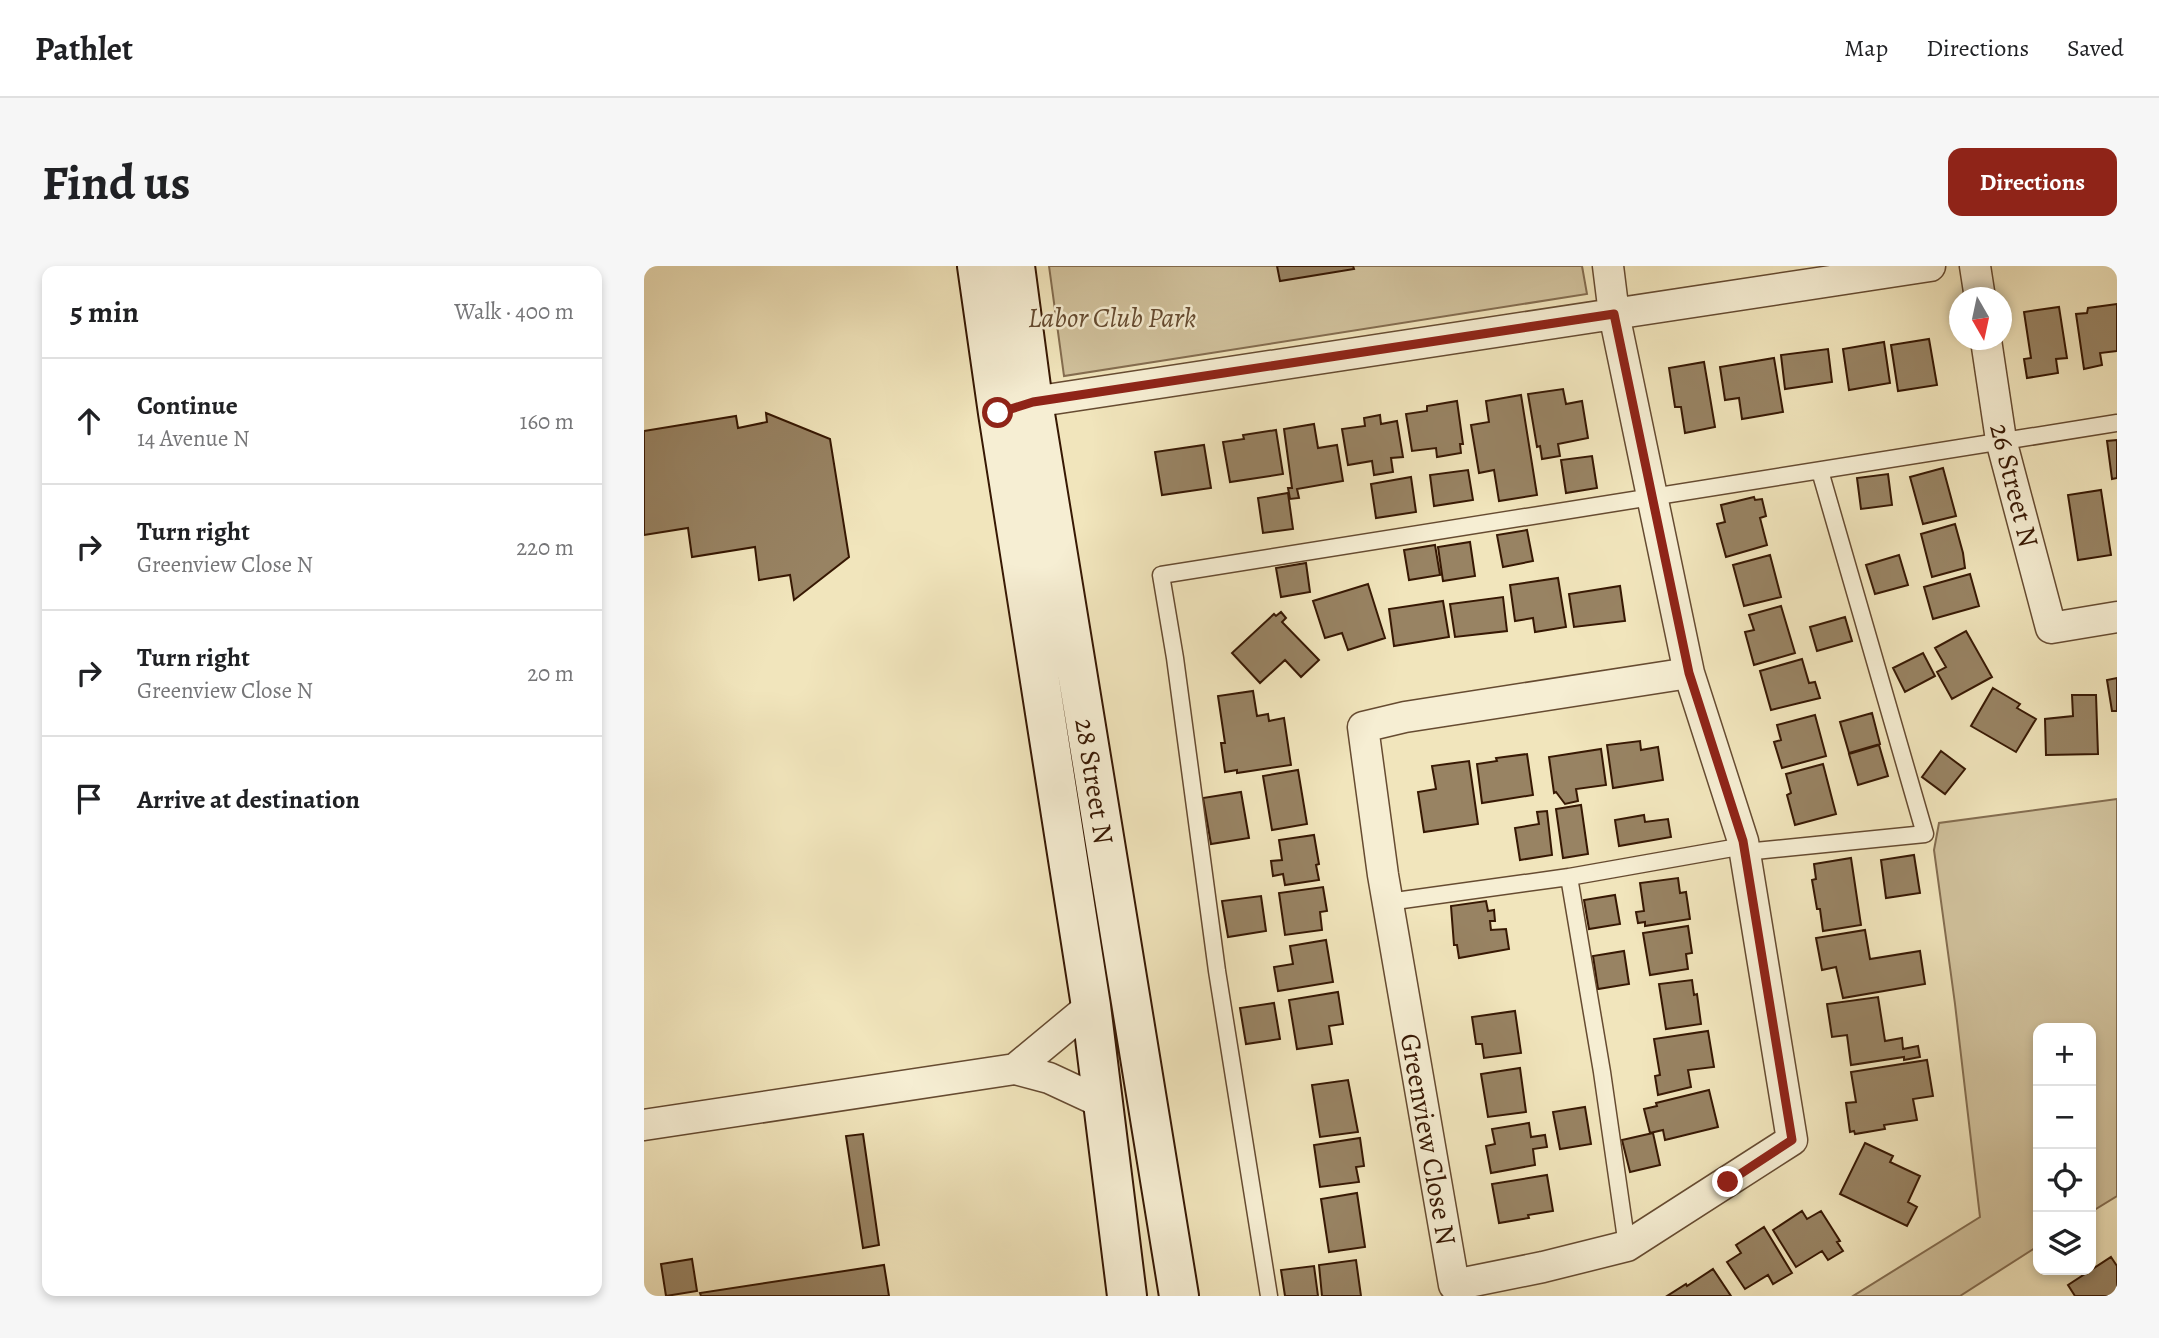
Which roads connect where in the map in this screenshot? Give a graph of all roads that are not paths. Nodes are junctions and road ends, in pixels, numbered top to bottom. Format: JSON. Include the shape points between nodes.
{"nodes":[{"id":1,"x":977,"y":266,"type":"edge"},
{"id":2,"x":1015,"y":266,"type":"edge"},
{"id":3,"x":1608,"y":266,"type":"edge"},
{"id":4,"x":1930,"y":266,"type":"edge"},
{"id":5,"x":1975,"y":266,"type":"edge"},
{"id":6,"x":1978,"y":287,"type":"edge"},
{"id":7,"x":1614,"y":314,"type":"junction"},
{"id":8,"x":1988,"y":350,"type":"edge"},
{"id":9,"x":1016,"y":408,"type":"junction"},
{"id":10,"x":2117,"y":423,"type":"edge"},
{"id":11,"x":2001,"y":440,"type":"junction"},
{"id":12,"x":1819,"y":471,"type":"junction"},
{"id":13,"x":1653,"y":498,"type":"junction"},
{"id":14,"x":2117,"y":617,"type":"edge"},
{"id":15,"x":1689,"y":673,"type":"junction"},
{"id":16,"x":1744,"y":849,"type":"junction"},
{"id":17,"x":1569,"y":877,"type":"junction"},
{"id":18,"x":1388,"y":902,"type":"junction"},
{"id":19,"x":1091,"y":1006,"type":"junction"},
{"id":20,"x":1015,"y":1069,"type":"junction"},
{"id":21,"x":1105,"y":1104,"type":"junction"},
{"id":22,"x":644,"y":1125,"type":"edge"},
{"id":23,"x":1627,"y":1246,"type":"junction"},
{"id":24,"x":1128,"y":1296,"type":"edge"},
{"id":25,"x":1179,"y":1296,"type":"edge"},
{"id":26,"x":1269,"y":1296,"type":"edge"}],
"edges":[{"from":1,"to":9,"type":"main road","name":"28 Street N"},
{"from":2,"to":9,"type":"main road","name":"28 Street N"},
{"from":3,"to":7,"type":"street","name":"Greenview Close N"},
{"from":4,"to":7,"type":"street"},
{"from":5,"to":6,"type":"street"},
{"from":7,"to":9,"type":"street"},
{"from":7,"to":13,"type":"street","name":"Greenview Close N"},
{"from":8,"to":11,"type":"street","name":"26 Street N"},
{"from":9,"to":19,"type":"main road","name":"28 Street N"},
{"from":9,"to":25,"type":"main road","name":"28 Street N"},
{"from":10,"to":11,"type":"lane"},
{"from":11,"to":12,"type":"lane"},
{"from":11,"to":14,"type":"street","name":"26 Street N","via":[[2051,628]]},
{"from":12,"to":13,"type":"lane"},
{"from":12,"to":16,"type":"lane","via":[[1925,834]]},
{"from":13,"to":15,"type":"street","name":"Greenview Close N"},
{"from":13,"to":26,"type":"lane","via":[[1161,575]]},
{"from":15,"to":16,"type":"street","name":"Greenview Close N"},
{"from":15,"to":18,"type":"street","name":"Greenview Close N","via":[[1363,727]]},
{"from":16,"to":17,"type":"lane"},
{"from":16,"to":23,"type":"street","name":"Greenview Close N","via":[[1792,1140]]},
{"from":17,"to":18,"type":"lane"},
{"from":17,"to":23,"type":"lane"},
{"from":18,"to":23,"type":"street","name":"Greenview Close N","via":[[1454,1285]]},
{"from":19,"to":20,"type":"street"},
{"from":19,"to":21,"type":"main road","name":"28 Street N"},
{"from":20,"to":21,"type":"street","via":[[1049,1078]]},
{"from":20,"to":22,"type":"street"},
{"from":21,"to":24,"type":"main road","name":"28 Street N"}]}
